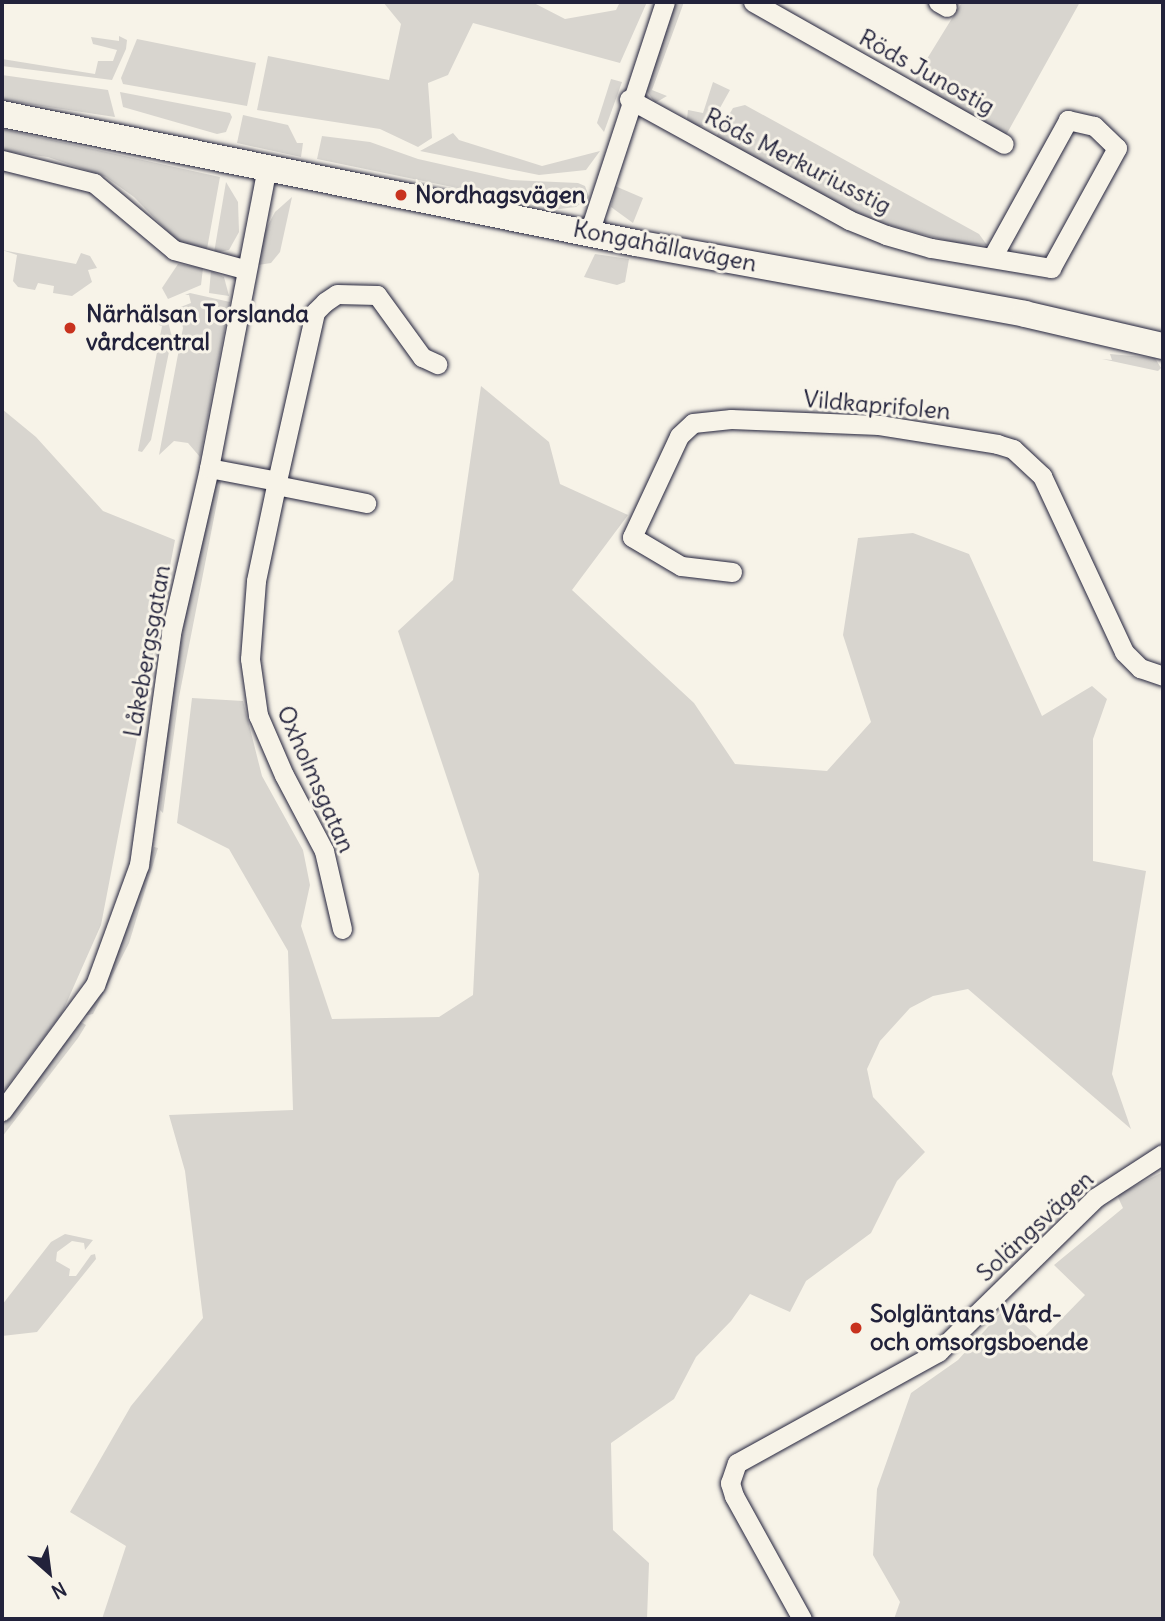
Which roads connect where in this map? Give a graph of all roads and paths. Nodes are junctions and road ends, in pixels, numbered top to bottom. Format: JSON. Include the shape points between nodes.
{"nodes":[{"id":1,"x":665,"y":2,"type":"edge"},
{"id":2,"x":753,"y":2,"type":"edge"},
{"id":3,"x":629,"y":99,"type":"junction"},
{"id":4,"x":2,"y":114,"type":"edge"},
{"id":5,"x":1004,"y":144,"type":"dead end"},
{"id":6,"x":2,"y":160,"type":"edge"},
{"id":7,"x":267,"y":168,"type":"junction"},
{"id":8,"x":589,"y":233,"type":"junction"},
{"id":9,"x":993,"y":256,"type":"junction"},
{"id":10,"x":244,"y":269,"type":"junction"},
{"id":11,"x":1163,"y":345,"type":"edge"},
{"id":12,"x":437,"y":364,"type":"dead end"},
{"id":13,"x":209,"y":468,"type":"junction"},
{"id":14,"x":277,"y":483,"type":"junction"},
{"id":15,"x":366,"y":503,"type":"dead end"},
{"id":16,"x":732,"y":572,"type":"dead end"},
{"id":17,"x":1163,"y":676,"type":"edge"},
{"id":18,"x":342,"y":929,"type":"dead end"},
{"id":19,"x":2,"y":1111,"type":"edge"},
{"id":20,"x":1163,"y":1154,"type":"edge"},
{"id":21,"x":802,"y":1619,"type":"edge"}],
"edges":[{"from":1,"to":3,"type":"street"},
{"from":2,"to":5,"type":"street","name":"Röds Junostig"},
{"from":3,"to":8,"type":"street"},
{"from":3,"to":9,"type":"street","name":"Röds Merkuriusstig","via":[[849,220],[931,248]]},
{"from":4,"to":7,"type":"street","name":"Kongahällavägen"},
{"from":6,"to":10,"type":"street","via":[[94,183],[174,250]]},
{"from":7,"to":8,"type":"street","name":"Kongahällavägen"},
{"from":7,"to":10,"type":"street","name":"Låkebergsgatan"},
{"from":8,"to":11,"type":"street","name":"Kongahällavägen","via":[[931,296]]},
{"from":9,"to":9,"type":"street","name":"Röds Merkuriusstig","via":[[1051,268],[1117,148],[1094,126],[1068,120]]},
{"from":10,"to":13,"type":"street","name":"Låkebergsgatan"},
{"from":12,"to":14,"type":"street","name":"Oxholmsgatan","via":[[422,357],[377,295],[337,294],[325,302],[315,312]]},
{"from":13,"to":14,"type":"street"},
{"from":13,"to":19,"type":"street","name":"Låkebergsgatan","via":[[171,633],[139,865],[95,985]]},
{"from":14,"to":15,"type":"street"},
{"from":14,"to":18,"type":"street","name":"Oxholmsgatan","via":[[256,581],[251,670],[258,715],[324,850]]},
{"from":16,"to":17,"type":"street","name":"Vildkaprifolen","via":[[681,566],[632,537],[678,436],[692,423],[732,419],[879,425],[997,444],[1013,449],[1042,476],[1080,566],[1124,652],[1140,668]]},
{"from":20,"to":21,"type":"street","name":"Solängsvägen","via":[[1096,1198],[939,1352],[737,1463],[730,1483],[734,1496]]}]}
